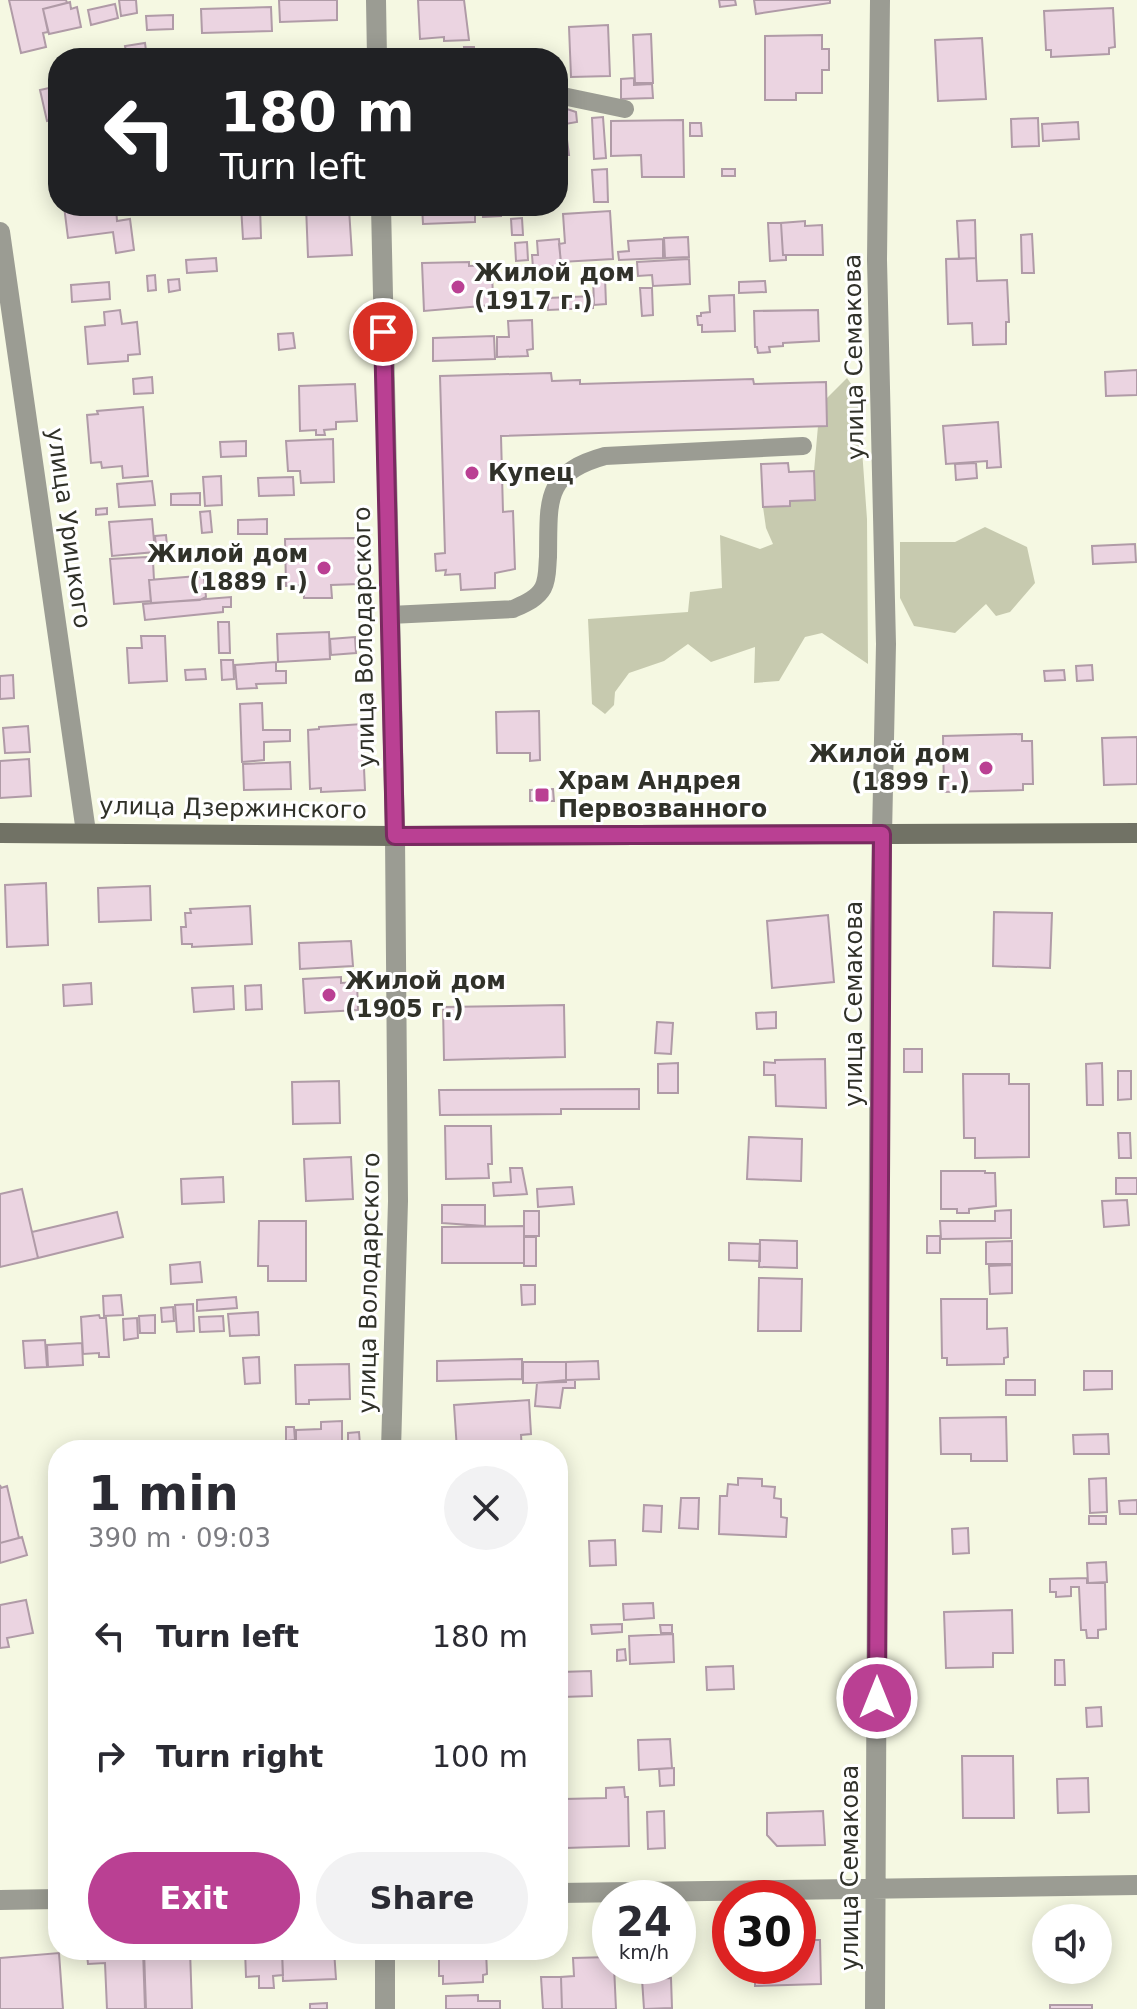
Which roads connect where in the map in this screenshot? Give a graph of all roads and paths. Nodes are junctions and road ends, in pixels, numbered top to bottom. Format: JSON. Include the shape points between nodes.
{"nodes":[{"id":1,"x":376,"y":0,"type":"edge"},
{"id":2,"x":880,"y":0,"type":"edge"},
{"id":3,"x":377,"y":48,"type":"edge"},
{"id":4,"x":568,"y":97,"type":"edge"},
{"id":5,"x":625,"y":109,"type":"dead end"},
{"id":6,"x":381,"y":216,"type":"edge"},
{"id":7,"x":0,"y":232,"type":"edge"},
{"id":8,"x":803,"y":446,"type":"dead end"},
{"id":9,"x":390,"y":615,"type":"junction"},
{"id":10,"x":86,"y":832,"type":"junction"},
{"id":11,"x":0,"y":833,"type":"edge"},
{"id":12,"x":1137,"y":833,"type":"edge"},
{"id":13,"x":882,"y":834,"type":"junction"},
{"id":14,"x":395,"y":836,"type":"junction"},
{"id":15,"x":391,"y":1440,"type":"edge"},
{"id":16,"x":1137,"y":1885,"type":"edge"},
{"id":17,"x":876,"y":1889,"type":"junction"},
{"id":18,"x":568,"y":1893,"type":"edge"},
{"id":19,"x":48,"y":1899,"type":"edge"},
{"id":20,"x":0,"y":1900,"type":"edge"},
{"id":21,"x":385,"y":1960,"type":"edge"},
{"id":22,"x":385,"y":2009,"type":"edge"},
{"id":23,"x":875,"y":2009,"type":"edge"}],
"edges":[{"from":1,"to":3,"type":"street"},
{"from":2,"to":13,"type":"street","name":"улица Семакова","via":[[877,260],[886,644]]},
{"from":4,"to":5,"type":"lane"},
{"from":6,"to":9,"type":"street","name":"улица Володарского"},
{"from":7,"to":10,"type":"street","name":"улица Урицкого"},
{"from":8,"to":9,"type":"lane","via":[[584,461],[565,472],[556,488],[549,508],[547,575],[531,601],[513,609]]},
{"from":9,"to":14,"type":"street","name":"улица Володарского"},
{"from":10,"to":11,"type":"main road","name":"улица Дзержинского"},
{"from":10,"to":14,"type":"main road","name":"улица Дзержинского"},
{"from":12,"to":13,"type":"main road","name":"улица Дзержинского"},
{"from":13,"to":14,"type":"main road","name":"улица Дзержинского"},
{"from":13,"to":17,"type":"street","name":"улица Семакова"},
{"from":14,"to":15,"type":"street","name":"улица Володарского","via":[[398,1201]]},
{"from":16,"to":17,"type":"street"},
{"from":17,"to":18,"type":"street"},
{"from":17,"to":23,"type":"street","name":"улица Семакова"},
{"from":19,"to":20,"type":"street"},
{"from":21,"to":22,"type":"street"}]}
